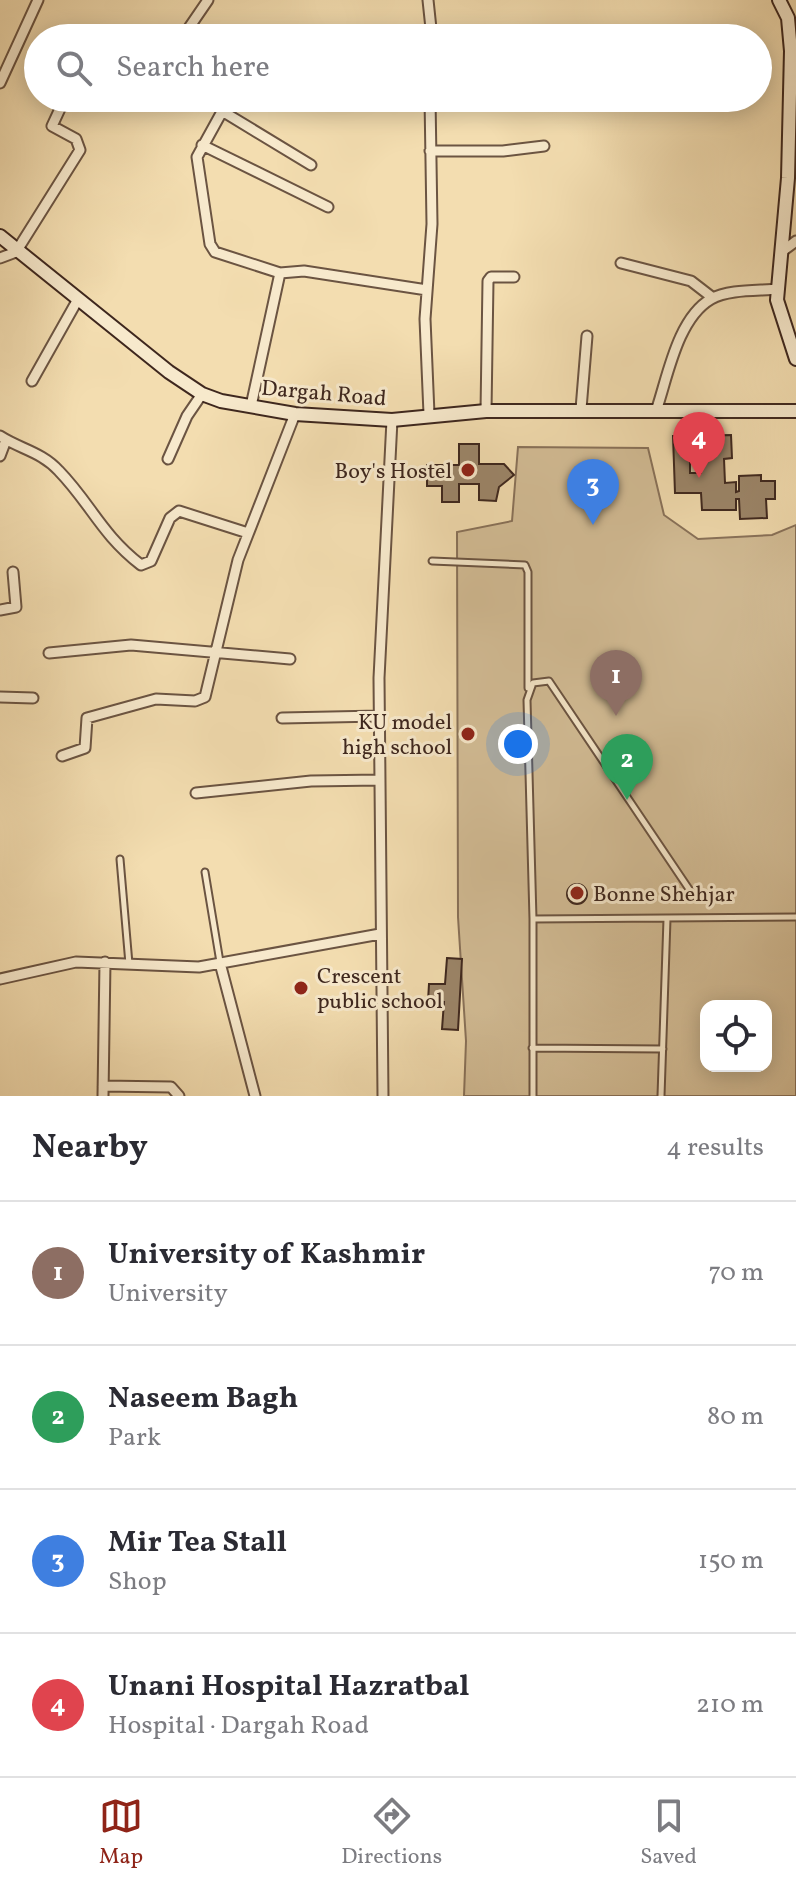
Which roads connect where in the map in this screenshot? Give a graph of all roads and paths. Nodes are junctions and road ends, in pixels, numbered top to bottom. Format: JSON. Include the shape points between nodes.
{"nodes":[{"id":1,"x":38,"y":0,"type":"edge"},
{"id":2,"x":208,"y":0,"type":"edge"},
{"id":3,"x":428,"y":0,"type":"edge"},
{"id":4,"x":779,"y":0,"type":"edge"},
{"id":5,"x":796,"y":16,"type":"edge"},
{"id":6,"x":27,"y":24,"type":"edge"},
{"id":7,"x":192,"y":24,"type":"edge"},
{"id":8,"x":431,"y":24,"type":"edge"},
{"id":9,"x":24,"y":31,"type":"edge"},
{"id":10,"x":791,"y":34,"type":"junction"},
{"id":11,"x":0,"y":83,"type":"edge"},
{"id":12,"x":58,"y":112,"type":"edge"},
{"id":13,"x":221,"y":112,"type":"edge"},
{"id":14,"x":224,"y":112,"type":"edge"},
{"id":15,"x":430,"y":112,"type":"edge"},
{"id":16,"x":202,"y":145,"type":"junction"},
{"id":17,"x":544,"y":146,"type":"dead end"},
{"id":18,"x":430,"y":151,"type":"junction"},
{"id":19,"x":311,"y":165,"type":"dead end"},
{"id":20,"x":328,"y":207,"type":"dead end"},
{"id":21,"x":0,"y":236,"type":"edge"},
{"id":22,"x":796,"y":241,"type":"edge"},
{"id":23,"x":784,"y":250,"type":"junction"},
{"id":24,"x":16,"y":252,"type":"junction"},
{"id":25,"x":0,"y":258,"type":"edge"},
{"id":26,"x":621,"y":263,"type":"dead end"},
{"id":27,"x":280,"y":273,"type":"junction"},
{"id":28,"x":514,"y":277,"type":"dead end"},
{"id":29,"x":778,"y":289,"type":"junction"},
{"id":30,"x":427,"y":290,"type":"junction"},
{"id":31,"x":713,"y":298,"type":"junction"},
{"id":32,"x":77,"y":301,"type":"junction"},
{"id":33,"x":587,"y":336,"type":"dead end"},
{"id":34,"x":796,"y":359,"type":"edge"},
{"id":35,"x":32,"y":381,"type":"dead end"},
{"id":36,"x":202,"y":394,"type":"junction"},
{"id":37,"x":251,"y":406,"type":"junction"},
{"id":38,"x":657,"y":408,"type":"junction"},
{"id":39,"x":581,"y":409,"type":"junction"},
{"id":40,"x":486,"y":411,"type":"junction"},
{"id":41,"x":796,"y":411,"type":"edge"},
{"id":42,"x":295,"y":414,"type":"junction"},
{"id":43,"x":429,"y":414,"type":"junction"},
{"id":44,"x":392,"y":420,"type":"junction"},
{"id":45,"x":3,"y":438,"type":"edge"},
{"id":46,"x":0,"y":456,"type":"edge"},
{"id":47,"x":168,"y":459,"type":"dead end"},
{"id":48,"x":248,"y":533,"type":"junction"},
{"id":49,"x":432,"y":561,"type":"dead end"},
{"id":50,"x":13,"y":572,"type":"dead end"},
{"id":51,"x":0,"y":610,"type":"edge"},
{"id":52,"x":49,"y":653,"type":"dead end"},
{"id":53,"x":215,"y":654,"type":"junction"},
{"id":54,"x":290,"y":659,"type":"dead end"},
{"id":55,"x":528,"y":689,"type":"junction"},
{"id":56,"x":0,"y":697,"type":"edge"},
{"id":57,"x":33,"y":698,"type":"dead end"},
{"id":58,"x":379,"y":716,"type":"junction"},
{"id":59,"x":282,"y":718,"type":"dead end"},
{"id":60,"x":62,"y":756,"type":"dead end"},
{"id":61,"x":379,"y":780,"type":"junction"},
{"id":62,"x":196,"y":793,"type":"dead end"},
{"id":63,"x":120,"y":859,"type":"dead end"},
{"id":64,"x":205,"y":872,"type":"dead end"},
{"id":65,"x":695,"y":898,"type":"dead end"},
{"id":66,"x":796,"y":917,"type":"edge"},
{"id":67,"x":533,"y":919,"type":"junction"},
{"id":68,"x":667,"y":919,"type":"junction"},
{"id":69,"x":380,"y":934,"type":"junction"},
{"id":70,"x":105,"y":962,"type":"junction"},
{"id":71,"x":220,"y":963,"type":"junction"},
{"id":72,"x":129,"y":965,"type":"junction"},
{"id":73,"x":0,"y":979,"type":"edge"},
{"id":74,"x":532,"y":1048,"type":"junction"},
{"id":75,"x":663,"y":1049,"type":"junction"},
{"id":76,"x":103,"y":1091,"type":"edge"},
{"id":77,"x":179,"y":1096,"type":"edge"},
{"id":78,"x":255,"y":1096,"type":"edge"},
{"id":79,"x":383,"y":1096,"type":"edge"},
{"id":80,"x":533,"y":1096,"type":"edge"},
{"id":81,"x":661,"y":1096,"type":"edge"}],
"edges":[{"from":1,"to":6,"type":"street"},
{"from":2,"to":7,"type":"street"},
{"from":3,"to":8,"type":"street"},
{"from":4,"to":10,"type":"street"},
{"from":5,"to":10,"type":"street"},
{"from":9,"to":11,"type":"street"},
{"from":10,"to":23,"type":"street"},
{"from":12,"to":24,"type":"street","via":[[52,126],[76,139],[80,150]]},
{"from":13,"to":16,"type":"street"},
{"from":14,"to":19,"type":"street"},
{"from":15,"to":18,"type":"street"},
{"from":16,"to":20,"type":"street"},
{"from":16,"to":27,"type":"street","via":[[197,161],[212,249]]},
{"from":17,"to":18,"type":"street"},
{"from":18,"to":30,"type":"street"},
{"from":21,"to":24,"type":"street","name":"Dargah Road"},
{"from":22,"to":23,"type":"street"},
{"from":23,"to":29,"type":"street"},
{"from":24,"to":25,"type":"street"},
{"from":24,"to":32,"type":"street","name":"Dargah Road"},
{"from":26,"to":31,"type":"street","via":[[691,281]]},
{"from":27,"to":30,"type":"street","via":[[304,271]]},
{"from":27,"to":37,"type":"street"},
{"from":28,"to":40,"type":"street","via":[[488,281]]},
{"from":29,"to":31,"type":"street"},
{"from":29,"to":34,"type":"street","via":[[780,316]]},
{"from":30,"to":43,"type":"street"},
{"from":31,"to":38,"type":"street","via":[[683,335]]},
{"from":32,"to":35,"type":"street"},
{"from":32,"to":36,"type":"street","name":"Dargah Road"},
{"from":33,"to":39,"type":"street"},
{"from":36,"to":37,"type":"street","name":"Dargah Road"},
{"from":36,"to":47,"type":"street"},
{"from":37,"to":42,"type":"street","name":"Dargah Road"},
{"from":38,"to":39,"type":"street","name":"Dargah Road"},
{"from":38,"to":41,"type":"street","name":"Dargah Road"},
{"from":39,"to":40,"type":"street","name":"Dargah Road"},
{"from":40,"to":43,"type":"street","name":"Dargah Road"},
{"from":42,"to":44,"type":"street","name":"Dargah Road"},
{"from":42,"to":48,"type":"street"},
{"from":43,"to":44,"type":"street","name":"Dargah Road"},
{"from":44,"to":58,"type":"street"},
{"from":45,"to":46,"type":"street"},
{"from":45,"to":48,"type":"street","via":[[38,453],[59,470],[95,522],[141,565],[151,561],[170,518],[179,511]]},
{"from":48,"to":53,"type":"street"},
{"from":49,"to":55,"type":"lane","via":[[525,565]]},
{"from":50,"to":51,"type":"street","via":[[16,607]]},
{"from":52,"to":53,"type":"street","via":[[131,645]]},
{"from":53,"to":54,"type":"street"},
{"from":53,"to":60,"type":"street","via":[[203,700],[156,699],[87,718],[85,748]]},
{"from":55,"to":65,"type":"lane","via":[[549,681]]},
{"from":55,"to":67,"type":"lane"},
{"from":56,"to":57,"type":"street"},
{"from":58,"to":59,"type":"street"},
{"from":58,"to":61,"type":"street"},
{"from":61,"to":62,"type":"street"},
{"from":61,"to":69,"type":"street"},
{"from":63,"to":72,"type":"lane"},
{"from":64,"to":71,"type":"lane"},
{"from":66,"to":68,"type":"lane"},
{"from":67,"to":68,"type":"lane"},
{"from":67,"to":74,"type":"lane"},
{"from":68,"to":75,"type":"lane"},
{"from":69,"to":71,"type":"street"},
{"from":69,"to":79,"type":"street"},
{"from":70,"to":72,"type":"street"},
{"from":70,"to":73,"type":"street","via":[[76,962]]},
{"from":70,"to":76,"type":"street"},
{"from":71,"to":72,"type":"street","via":[[176,968]]},
{"from":71,"to":78,"type":"street"},
{"from":74,"to":75,"type":"lane"},
{"from":74,"to":80,"type":"lane"},
{"from":75,"to":81,"type":"lane"},
{"from":76,"to":77,"type":"street","via":[[171,1087]]}]}
